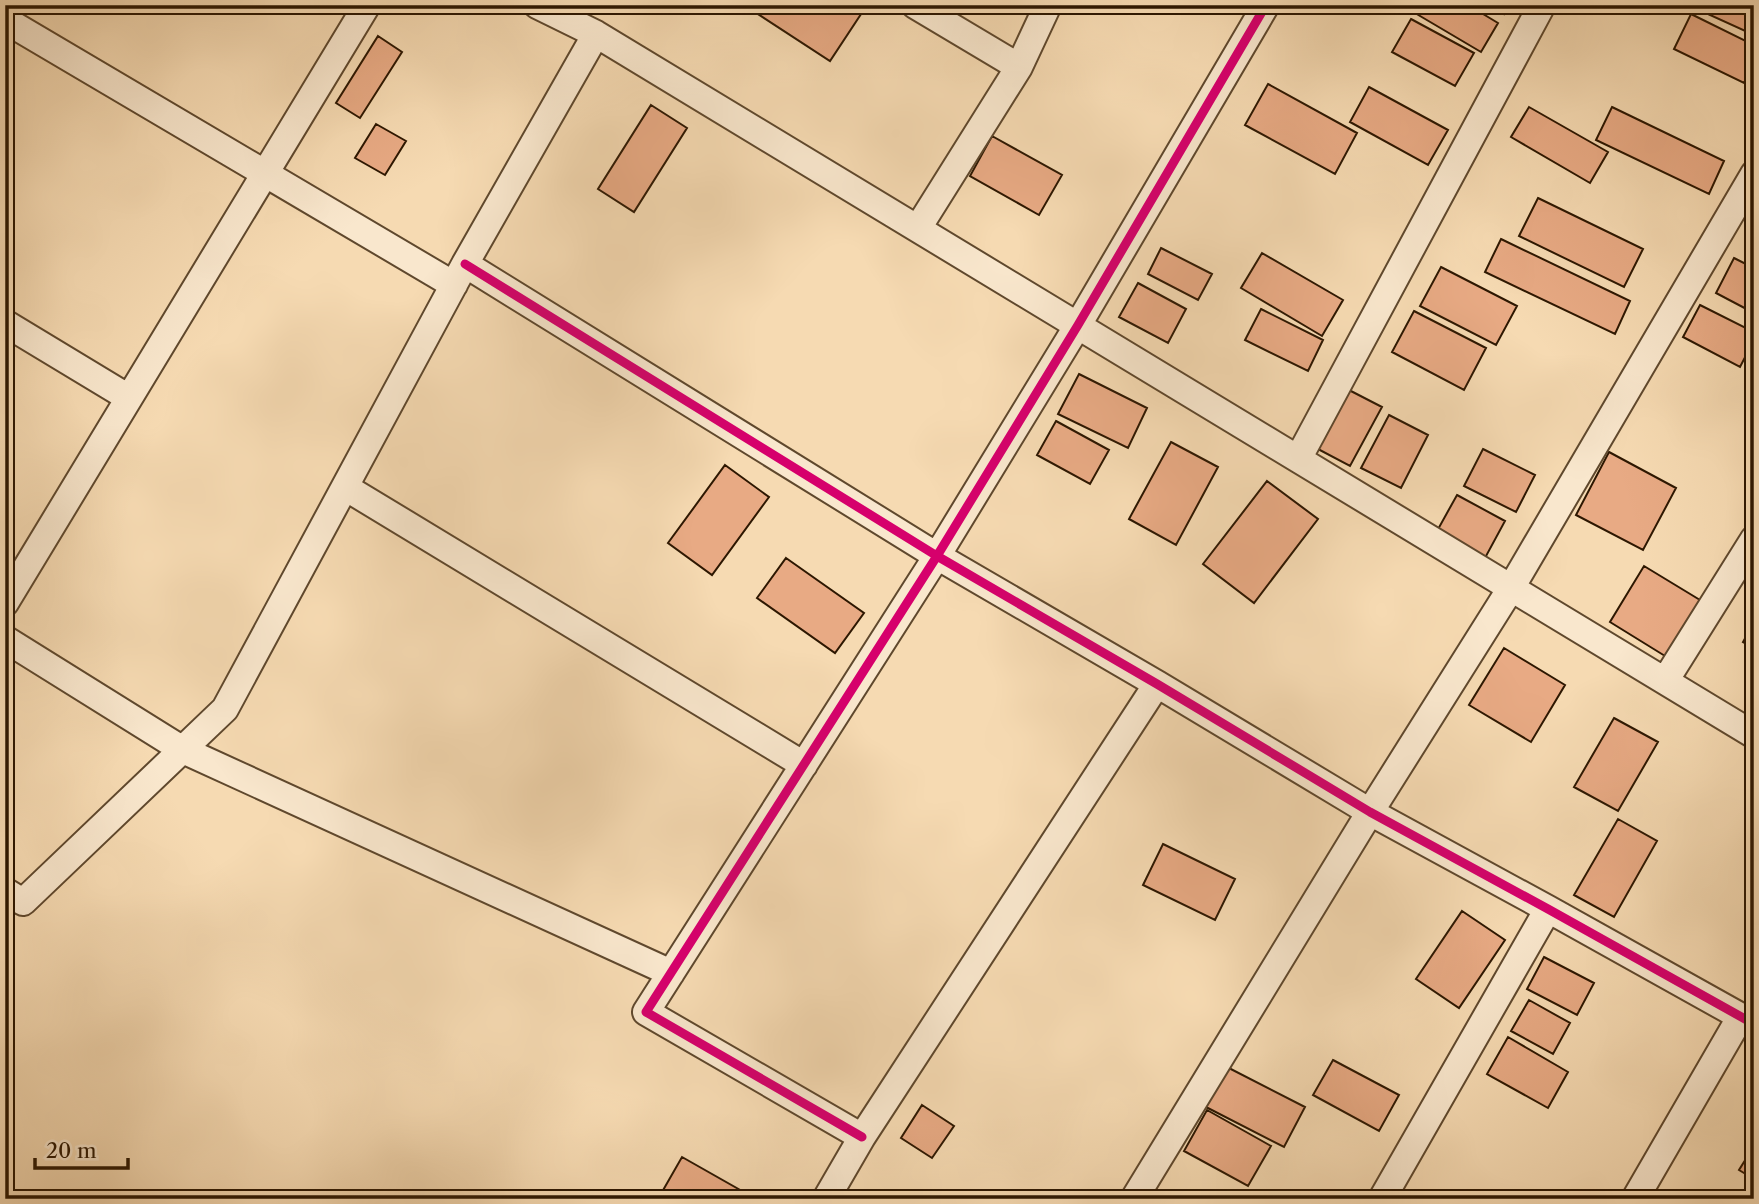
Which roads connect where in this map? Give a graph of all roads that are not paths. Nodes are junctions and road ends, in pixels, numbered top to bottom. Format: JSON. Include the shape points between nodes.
{"nodes":[{"id":1,"x":367,"y":5,"type":"edge"},
{"id":2,"x":537,"y":5,"type":"edge"},
{"id":3,"x":915,"y":5,"type":"edge"},
{"id":4,"x":1048,"y":5,"type":"edge"},
{"id":5,"x":1266,"y":5,"type":"edge"},
{"id":6,"x":1542,"y":5,"type":"edge"},
{"id":7,"x":5,"y":20,"type":"edge"},
{"id":8,"x":596,"y":34,"type":"junction"},
{"id":9,"x":1019,"y":67,"type":"junction"},
{"id":10,"x":265,"y":173,"type":"junction"},
{"id":11,"x":1754,"y":174,"type":"edge"},
{"id":12,"x":918,"y":228,"type":"junction"},
{"id":13,"x":459,"y":274,"type":"junction"},
{"id":14,"x":5,"y":323,"type":"edge"},
{"id":15,"x":1078,"y":325,"type":"junction"},
{"id":16,"x":129,"y":398,"type":"junction"},
{"id":17,"x":1298,"y":459,"type":"junction"},
{"id":18,"x":345,"y":488,"type":"junction"},
{"id":19,"x":1754,"y":539,"type":"edge"},
{"id":20,"x":937,"y":556,"type":"junction"},
{"id":21,"x":1511,"y":588,"type":"junction"},
{"id":22,"x":5,"y":603,"type":"edge"},
{"id":23,"x":5,"y":639,"type":"edge"},
{"id":24,"x":1665,"y":681,"type":"junction"},
{"id":25,"x":1157,"y":684,"type":"junction"},
{"id":26,"x":1754,"y":735,"type":"edge"},
{"id":27,"x":183,"y":750,"type":"junction"},
{"id":28,"x":804,"y":765,"type":"junction"},
{"id":29,"x":1370,"y":812,"type":"junction"},
{"id":30,"x":5,"y":891,"type":"edge"},
{"id":31,"x":1548,"y":909,"type":"junction"},
{"id":32,"x":671,"y":973,"type":"junction"},
{"id":33,"x":1747,"y":1020,"type":"edge"},
{"id":34,"x":862,"y":1137,"type":"junction"},
{"id":35,"x":826,"y":1199,"type":"edge"},
{"id":36,"x":1134,"y":1199,"type":"edge"},
{"id":37,"x":1382,"y":1199,"type":"edge"},
{"id":38,"x":1635,"y":1199,"type":"edge"}],
"edges":[{"from":1,"to":10,"type":"street"},
{"from":2,"to":8,"type":"street"},
{"from":3,"to":9,"type":"street"},
{"from":4,"to":9,"type":"street"},
{"from":5,"to":15,"type":"street"},
{"from":6,"to":17,"type":"street"},
{"from":7,"to":10,"type":"street"},
{"from":8,"to":12,"type":"street"},
{"from":8,"to":13,"type":"street"},
{"from":9,"to":12,"type":"street"},
{"from":10,"to":13,"type":"street"},
{"from":10,"to":16,"type":"street"},
{"from":11,"to":21,"type":"street"},
{"from":12,"to":15,"type":"street"},
{"from":13,"to":18,"type":"street"},
{"from":13,"to":20,"type":"street"},
{"from":14,"to":16,"type":"street"},
{"from":15,"to":17,"type":"street"},
{"from":15,"to":20,"type":"street"},
{"from":16,"to":22,"type":"street"},
{"from":17,"to":21,"type":"street"},
{"from":18,"to":27,"type":"street","via":[[225,709]]},
{"from":18,"to":28,"type":"street"},
{"from":19,"to":24,"type":"street"},
{"from":20,"to":25,"type":"street"},
{"from":20,"to":28,"type":"street"},
{"from":21,"to":24,"type":"street"},
{"from":21,"to":29,"type":"street"},
{"from":23,"to":27,"type":"street"},
{"from":24,"to":26,"type":"street"},
{"from":25,"to":29,"type":"street"},
{"from":25,"to":34,"type":"street"},
{"from":27,"to":30,"type":"street","via":[[23,902]]},
{"from":27,"to":32,"type":"street"},
{"from":28,"to":32,"type":"street"},
{"from":29,"to":31,"type":"street"},
{"from":29,"to":36,"type":"street"},
{"from":31,"to":33,"type":"street"},
{"from":31,"to":37,"type":"street"},
{"from":32,"to":34,"type":"street","via":[[646,1012]]},
{"from":33,"to":38,"type":"street"},
{"from":34,"to":35,"type":"street"}]}
